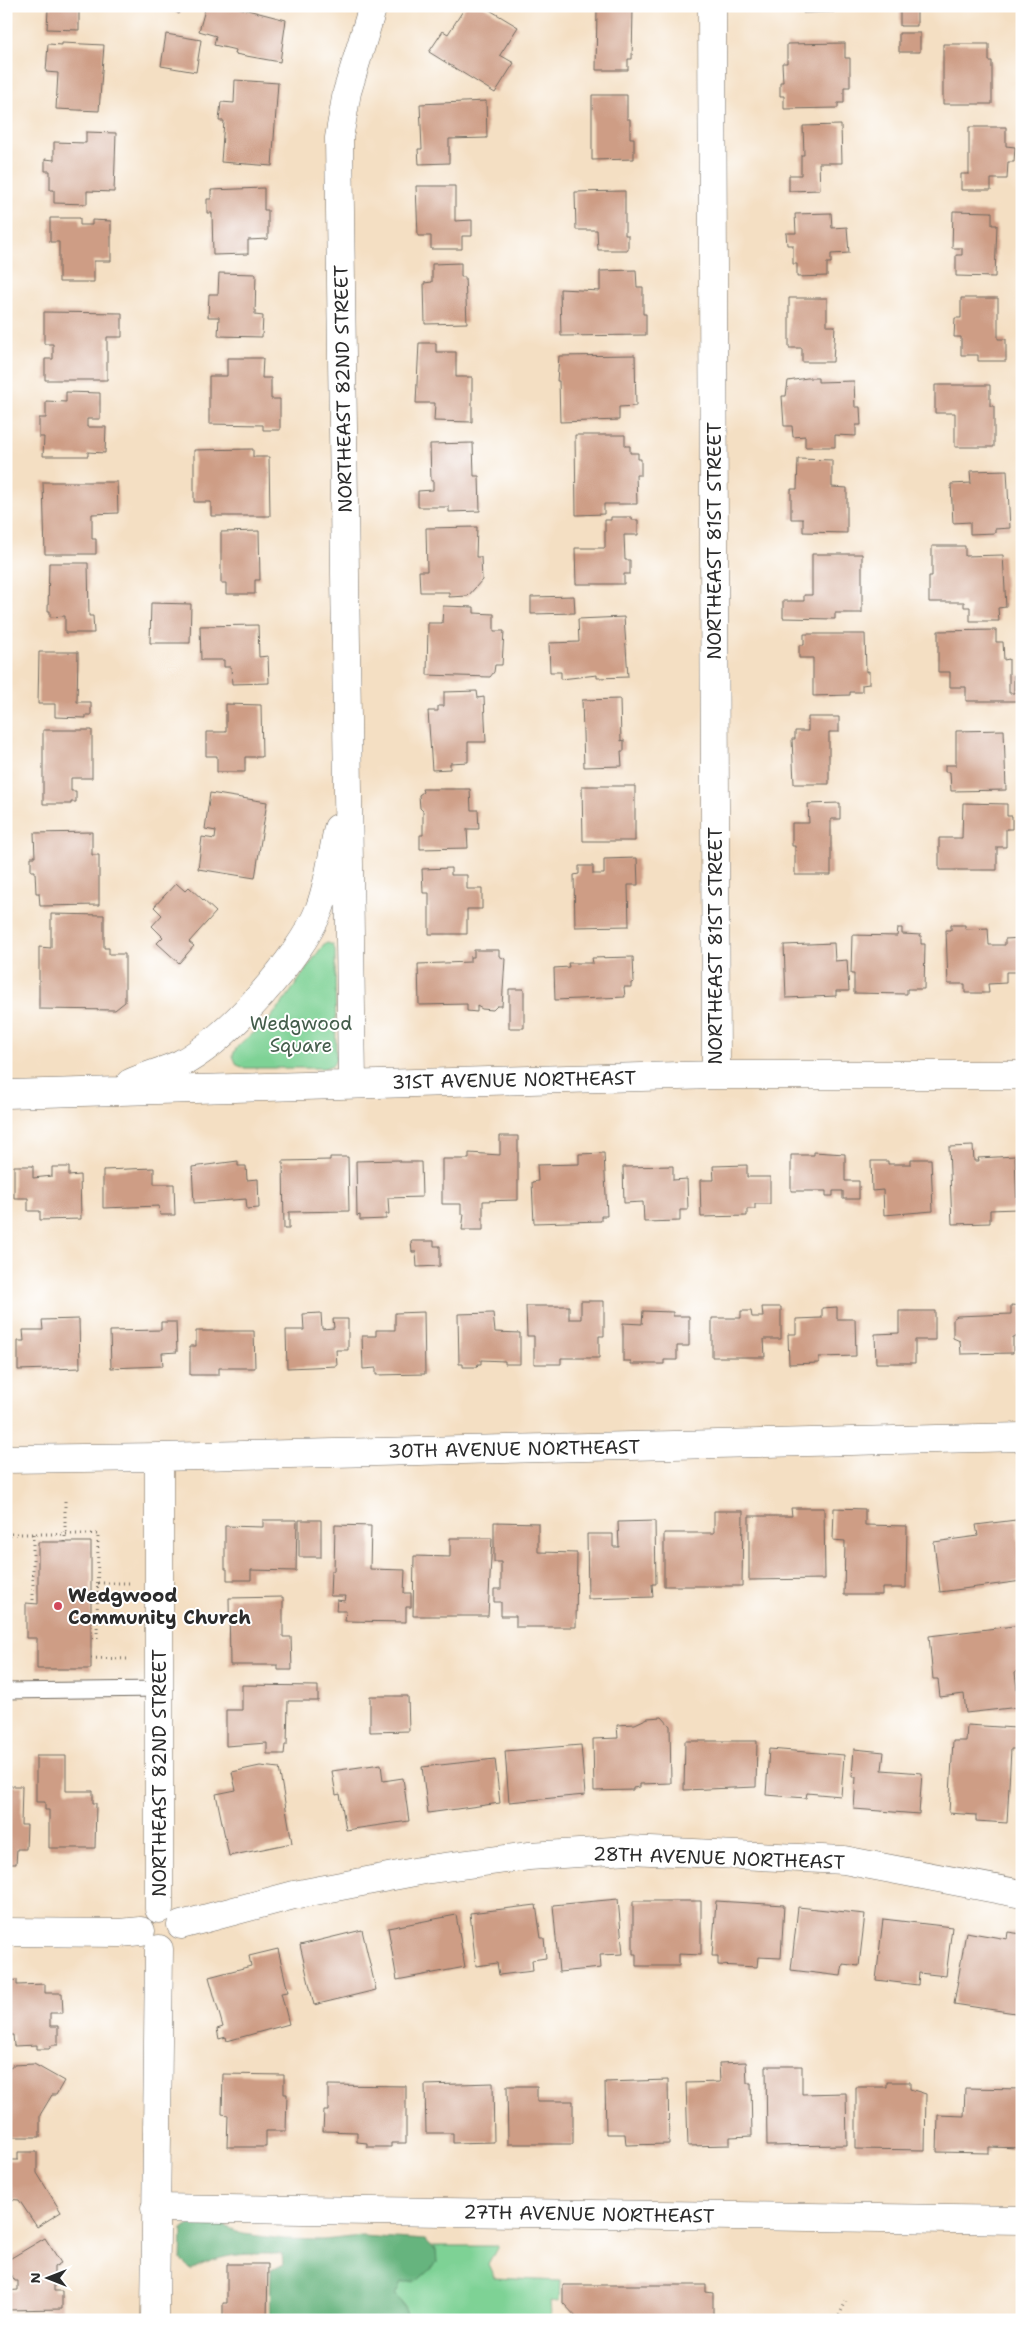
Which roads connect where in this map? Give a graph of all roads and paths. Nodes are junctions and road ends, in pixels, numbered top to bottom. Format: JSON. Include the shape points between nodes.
{"nodes":[{"id":1,"x":373,"y":6,"type":"edge"},
{"id":2,"x":712,"y":6,"type":"edge"},
{"id":3,"x":349,"y":775,"type":"junction"},
{"id":4,"x":1022,"y":1074,"type":"edge"},
{"id":5,"x":716,"y":1075,"type":"junction"},
{"id":6,"x":352,"y":1083,"type":"junction"},
{"id":7,"x":111,"y":1090,"type":"junction"},
{"id":8,"x":6,"y":1094,"type":"edge"},
{"id":9,"x":1022,"y":1437,"type":"edge"},
{"id":10,"x":159,"y":1457,"type":"junction"},
{"id":11,"x":6,"y":1459,"type":"edge"},
{"id":12,"x":65,"y":1498,"type":"dead end"},
{"id":13,"x":6,"y":1534,"type":"edge"},
{"id":14,"x":33,"y":1534,"type":"junction"},
{"id":15,"x":65,"y":1534,"type":"junction"},
{"id":16,"x":65,"y":1542,"type":"dead end"},
{"id":17,"x":98,"y":1583,"type":"junction"},
{"id":18,"x":130,"y":1583,"type":"dead end"},
{"id":19,"x":33,"y":1603,"type":"dead end"},
{"id":20,"x":91,"y":1624,"type":"dead end"},
{"id":21,"x":97,"y":1624,"type":"junction"},
{"id":22,"x":91,"y":1639,"type":"dead end"},
{"id":23,"x":91,"y":1658,"type":"dead end"},
{"id":24,"x":129,"y":1659,"type":"dead end"},
{"id":25,"x":160,"y":1689,"type":"junction"},
{"id":26,"x":6,"y":1691,"type":"edge"},
{"id":27,"x":1022,"y":1894,"type":"edge"},
{"id":28,"x":159,"y":1909,"type":"junction"},
{"id":29,"x":181,"y":1925,"type":"junction"},
{"id":30,"x":6,"y":1932,"type":"edge"},
{"id":31,"x":150,"y":1940,"type":"junction"},
{"id":32,"x":155,"y":2208,"type":"junction"},
{"id":33,"x":1022,"y":2220,"type":"edge"},
{"id":34,"x":846,"y":2301,"type":"dead end"},
{"id":35,"x":154,"y":2320,"type":"edge"},
{"id":36,"x":836,"y":2320,"type":"edge"}],
"edges":[{"from":1,"to":3,"type":"street","name":"NORTHEAST 82ND STREET","via":[[347,92],[339,138]]},
{"from":2,"to":5,"type":"street","name":"NORTHEAST 81ST STREET"},
{"from":3,"to":6,"type":"street","name":"NORTHEAST 82ND STREET"},
{"from":3,"to":7,"type":"street","name":"NORTHEAST 82ND STREET","via":[[319,909],[311,926],[271,982],[199,1052],[180,1063]]},
{"from":4,"to":5,"type":"street","name":"31ST AVENUE NORTHEAST"},
{"from":5,"to":6,"type":"street","name":"31ST AVENUE NORTHEAST"},
{"from":6,"to":7,"type":"street","name":"31ST AVENUE NORTHEAST"},
{"from":7,"to":8,"type":"street","name":"31ST AVENUE NORTHEAST"},
{"from":9,"to":10,"type":"street","name":"30TH AVENUE NORTHEAST"},
{"from":10,"to":11,"type":"street","name":"30TH AVENUE NORTHEAST"},
{"from":10,"to":25,"type":"street","name":"NORTHEAST 82ND STREET"},
{"from":12,"to":15,"type":"path"},
{"from":13,"to":14,"type":"path"},
{"from":14,"to":15,"type":"path"},
{"from":14,"to":19,"type":"path"},
{"from":15,"to":16,"type":"path"},
{"from":15,"to":17,"type":"path","via":[[98,1534]]},
{"from":17,"to":18,"type":"path"},
{"from":17,"to":21,"type":"path"},
{"from":20,"to":21,"type":"path"},
{"from":21,"to":22,"type":"path","via":[[97,1639]]},
{"from":23,"to":24,"type":"path"},
{"from":25,"to":26,"type":"lane"},
{"from":25,"to":28,"type":"street","name":"NORTHEAST 82ND STREET"},
{"from":27,"to":29,"type":"street","name":"28TH AVENUE NORTHEAST","via":[[844,1860],[629,1850],[528,1856],[430,1869],[294,1895]]},
{"from":28,"to":29,"type":"street","via":[[174,1913]]},
{"from":28,"to":31,"type":"street","via":[[144,1918]]},
{"from":29,"to":31,"type":"street","via":[[177,1942],[166,1948]]},
{"from":30,"to":31,"type":"street","via":[[120,1934]]},
{"from":31,"to":32,"type":"street"},
{"from":32,"to":33,"type":"street","name":"27TH AVENUE NORTHEAST"},
{"from":32,"to":35,"type":"street"},
{"from":34,"to":36,"type":"path"}]}
